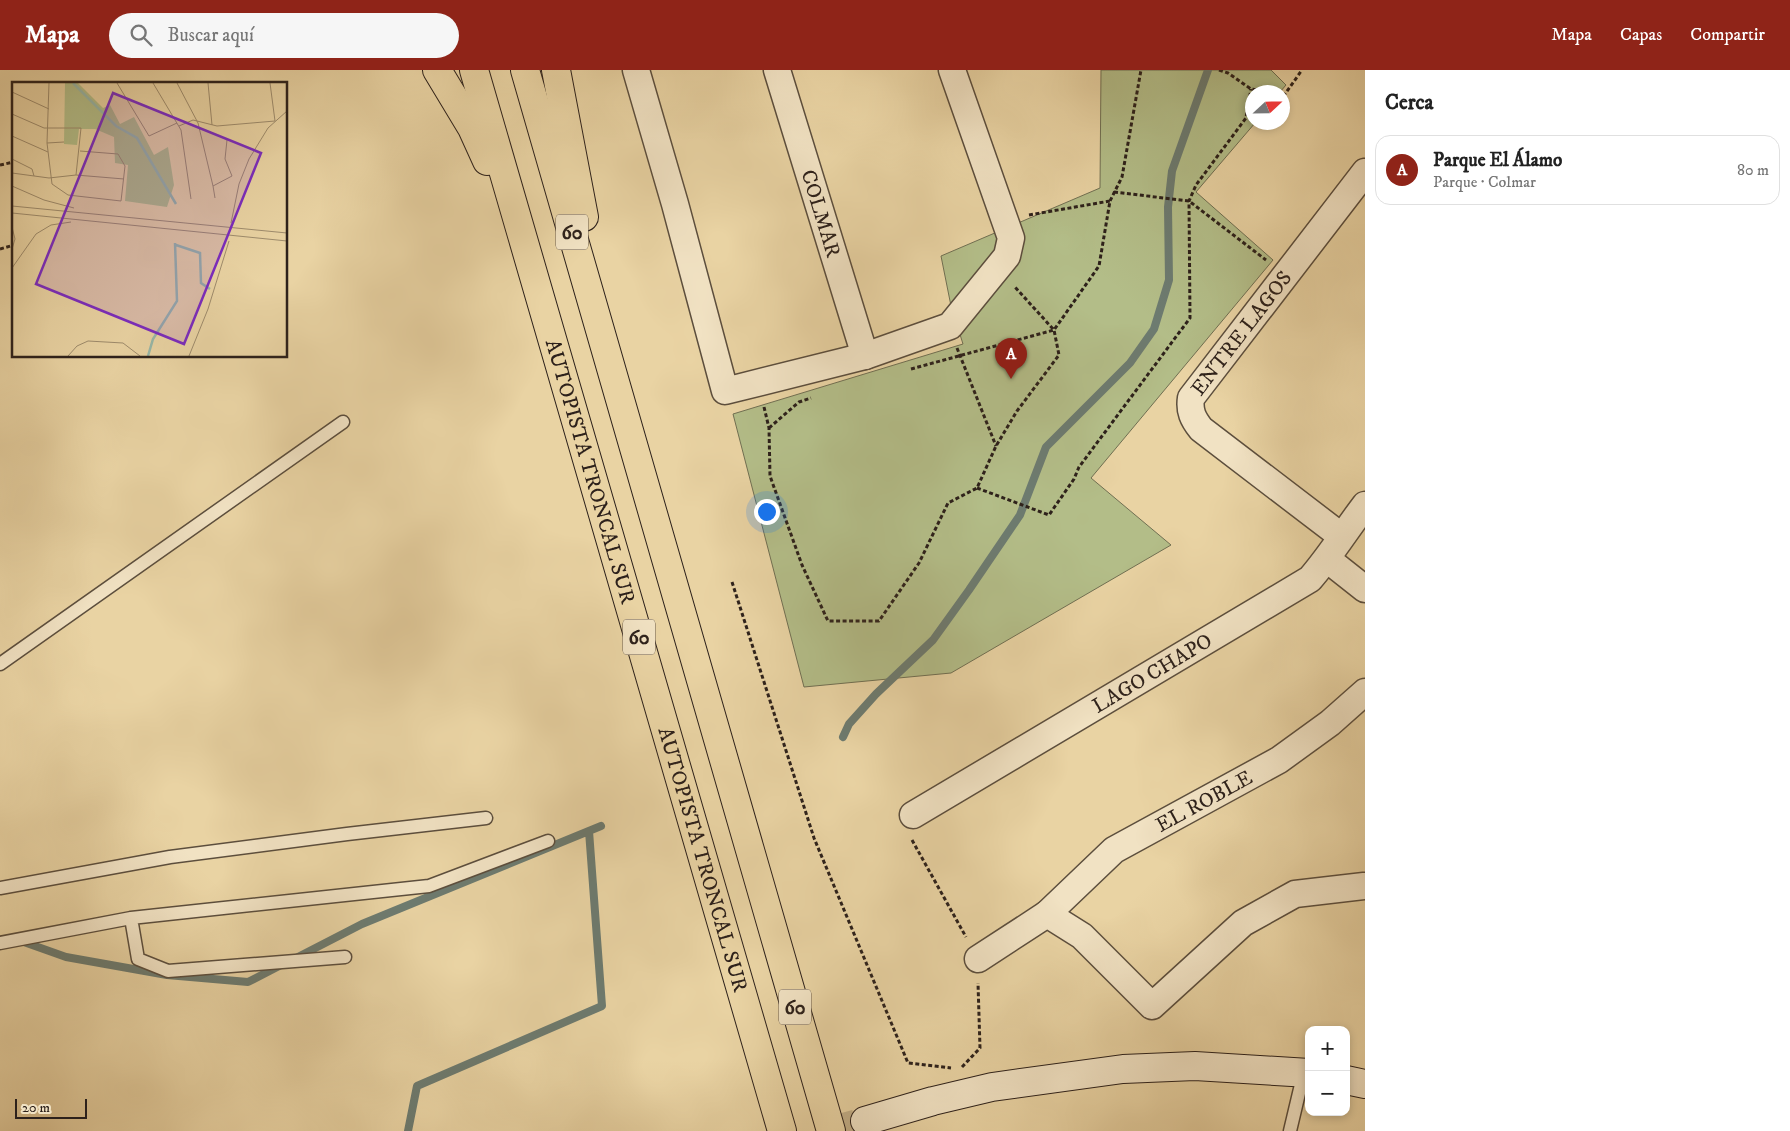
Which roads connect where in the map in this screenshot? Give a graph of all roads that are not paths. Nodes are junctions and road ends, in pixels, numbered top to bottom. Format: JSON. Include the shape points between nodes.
{"nodes":[{"id":1,"x":437,"y":70,"type":"edge"},
{"id":2,"x":474,"y":70,"type":"edge"},
{"id":3,"x":525,"y":70,"type":"edge"},
{"id":4,"x":556,"y":70,"type":"edge"},
{"id":5,"x":636,"y":70,"type":"edge"},
{"id":6,"x":777,"y":70,"type":"edge"},
{"id":7,"x":952,"y":70,"type":"edge"},
{"id":8,"x":1365,"y":172,"type":"edge"},
{"id":9,"x":525,"y":244,"type":"junction"},
{"id":10,"x":865,"y":356,"type":"junction"},
{"id":11,"x":620,"y":394,"type":"junction"},
{"id":12,"x":343,"y":422,"type":"dead end"},
{"id":13,"x":1365,"y":505,"type":"edge"},
{"id":14,"x":1342,"y":536,"type":"junction"},
{"id":15,"x":1327,"y":559,"type":"junction"},
{"id":16,"x":1365,"y":589,"type":"edge"},
{"id":17,"x":0,"y":664,"type":"edge"},
{"id":18,"x":1365,"y":692,"type":"edge"},
{"id":19,"x":913,"y":815,"type":"road end"},
{"id":20,"x":486,"y":818,"type":"dead end"},
{"id":21,"x":548,"y":842,"type":"dead end"},
{"id":22,"x":1364,"y":886,"type":"edge"},
{"id":23,"x":0,"y":888,"type":"edge"},
{"id":24,"x":1047,"y":914,"type":"junction"},
{"id":25,"x":131,"y":918,"type":"junction"},
{"id":26,"x":0,"y":943,"type":"edge"},
{"id":27,"x":345,"y":957,"type":"dead end"},
{"id":28,"x":978,"y":959,"type":"road end"},
{"id":29,"x":1305,"y":1072,"type":"edge"},
{"id":30,"x":1305,"y":1076,"type":"edge"},
{"id":31,"x":1350,"y":1081,"type":"edge"},
{"id":32,"x":1365,"y":1084,"type":"edge"},
{"id":33,"x":865,"y":1121,"type":"tunnel mouth"},
{"id":34,"x":782,"y":1131,"type":"edge"},
{"id":35,"x":831,"y":1131,"type":"edge"},
{"id":36,"x":1290,"y":1131,"type":"edge"}],
"edges":[{"from":1,"to":9,"type":"highway","via":[[472,128]]},
{"from":2,"to":9,"type":"highway","name":"AUTOPISTA TRONCAL SUR","number":"60"},
{"from":3,"to":11,"type":"highway","number":"60"},
{"from":4,"to":11,"type":"highway"},
{"from":5,"to":10,"type":"street","via":[[725,391]]},
{"from":6,"to":10,"type":"street","name":"COLMAR"},
{"from":7,"to":10,"type":"street","via":[[1011,238],[1006,256],[950,326]]},
{"from":8,"to":14,"type":"street","name":"ENTRE LAGOS","via":[[1191,398],[1190,406],[1191,414],[1201,429]]},
{"from":9,"to":34,"type":"highway","name":"AUTOPISTA TRONCAL SUR","number":"60"},
{"from":11,"to":35,"type":"highway","number":"60"},
{"from":12,"to":17,"type":"lane"},
{"from":13,"to":14,"type":"street","name":"LAGO CHAPO"},
{"from":14,"to":15,"type":"street","name":"LAGO CHAPO"},
{"from":15,"to":16,"type":"street"},
{"from":15,"to":19,"type":"street","name":"LAGO CHAPO","via":[[1310,579]]},
{"from":18,"to":24,"type":"street","name":"EL ROBLE","via":[[1330,723],[1278,760],[1114,850]]},
{"from":20,"to":23,"type":"lane","via":[[170,856]]},
{"from":21,"to":25,"type":"lane","via":[[430,886]]},
{"from":22,"to":24,"type":"street","via":[[1295,894],[1243,923],[1152,1006],[1082,936]]},
{"from":24,"to":28,"type":"street","name":"EL ROBLE"},
{"from":25,"to":26,"type":"lane"},
{"from":25,"to":27,"type":"lane","via":[[138,959],[168,971]]},
{"from":29,"to":33,"type":"main road","via":[[1195,1066],[1122,1069],[992,1087],[933,1100]]},
{"from":30,"to":36,"type":"lane"},
{"from":31,"to":32,"type":"main road"}]}
